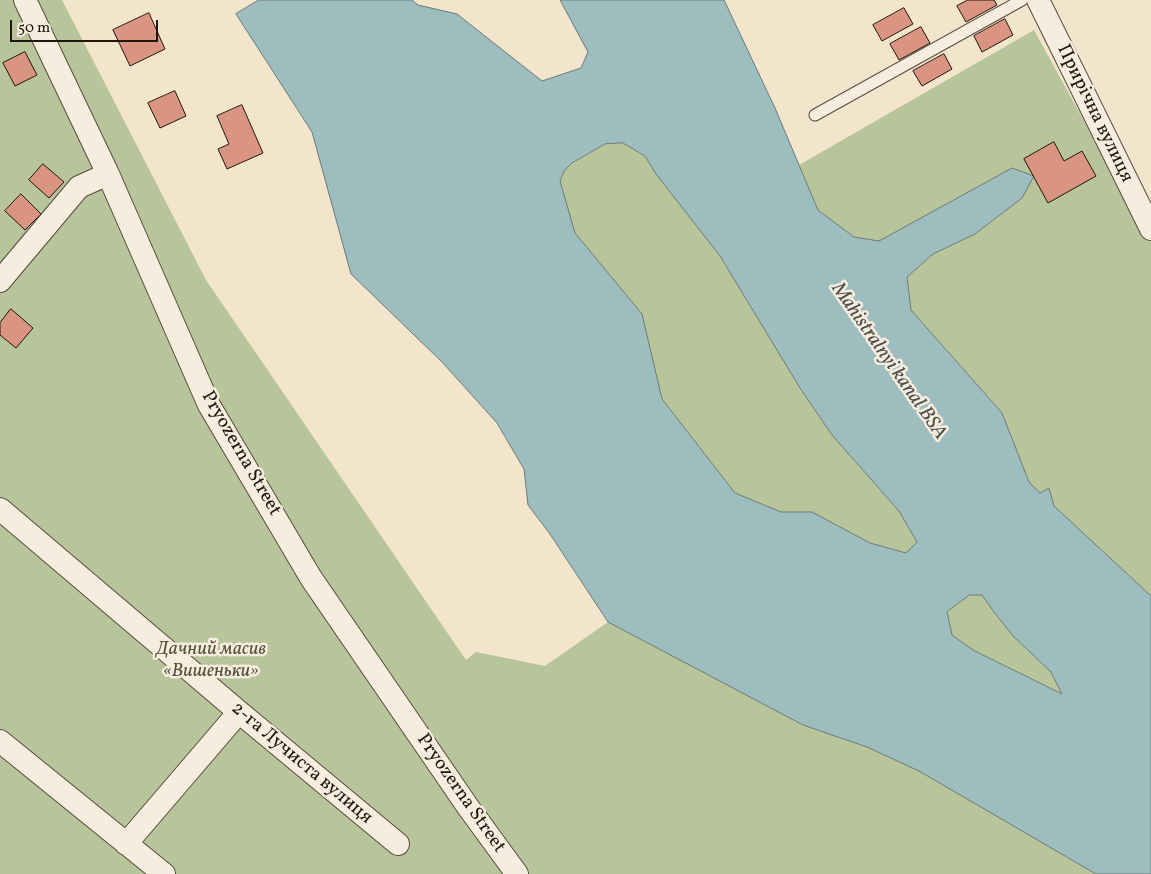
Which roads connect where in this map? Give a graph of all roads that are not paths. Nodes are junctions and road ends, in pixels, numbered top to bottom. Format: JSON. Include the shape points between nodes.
{"nodes":[{"id":1,"x":25,"y":0,"type":"edge"},
{"id":2,"x":1022,"y":0,"type":"edge"},
{"id":3,"x":1038,"y":0,"type":"edge"},
{"id":4,"x":815,"y":115,"type":"dead end"},
{"id":5,"x":108,"y":174,"type":"junction"},
{"id":6,"x":1151,"y":229,"type":"edge"},
{"id":7,"x":0,"y":282,"type":"edge"},
{"id":8,"x":0,"y":509,"type":"edge"},
{"id":9,"x":238,"y":712,"type":"junction"},
{"id":10,"x":0,"y":741,"type":"edge"},
{"id":11,"x":126,"y":844,"type":"junction"},
{"id":12,"x":398,"y":844,"type":"dead end"},
{"id":13,"x":164,"y":874,"type":"edge"},
{"id":14,"x":516,"y":874,"type":"edge"}],
"edges":[{"from":1,"to":5,"type":"street","name":"Pryozerna Street"},
{"from":2,"to":4,"type":"lane"},
{"from":3,"to":6,"type":"street","name":"Прирічна вулиця"},
{"from":5,"to":7,"type":"street","via":[[79,187]]},
{"from":5,"to":14,"type":"street","name":"Pryozerna Street","via":[[205,396],[219,421],[311,578]]},
{"from":8,"to":9,"type":"street","name":"2-га Лучиста вулиця"},
{"from":9,"to":11,"type":"street"},
{"from":9,"to":12,"type":"street","name":"2-га Лучиста вулиця"},
{"from":10,"to":11,"type":"street"},
{"from":11,"to":13,"type":"street"}]}
